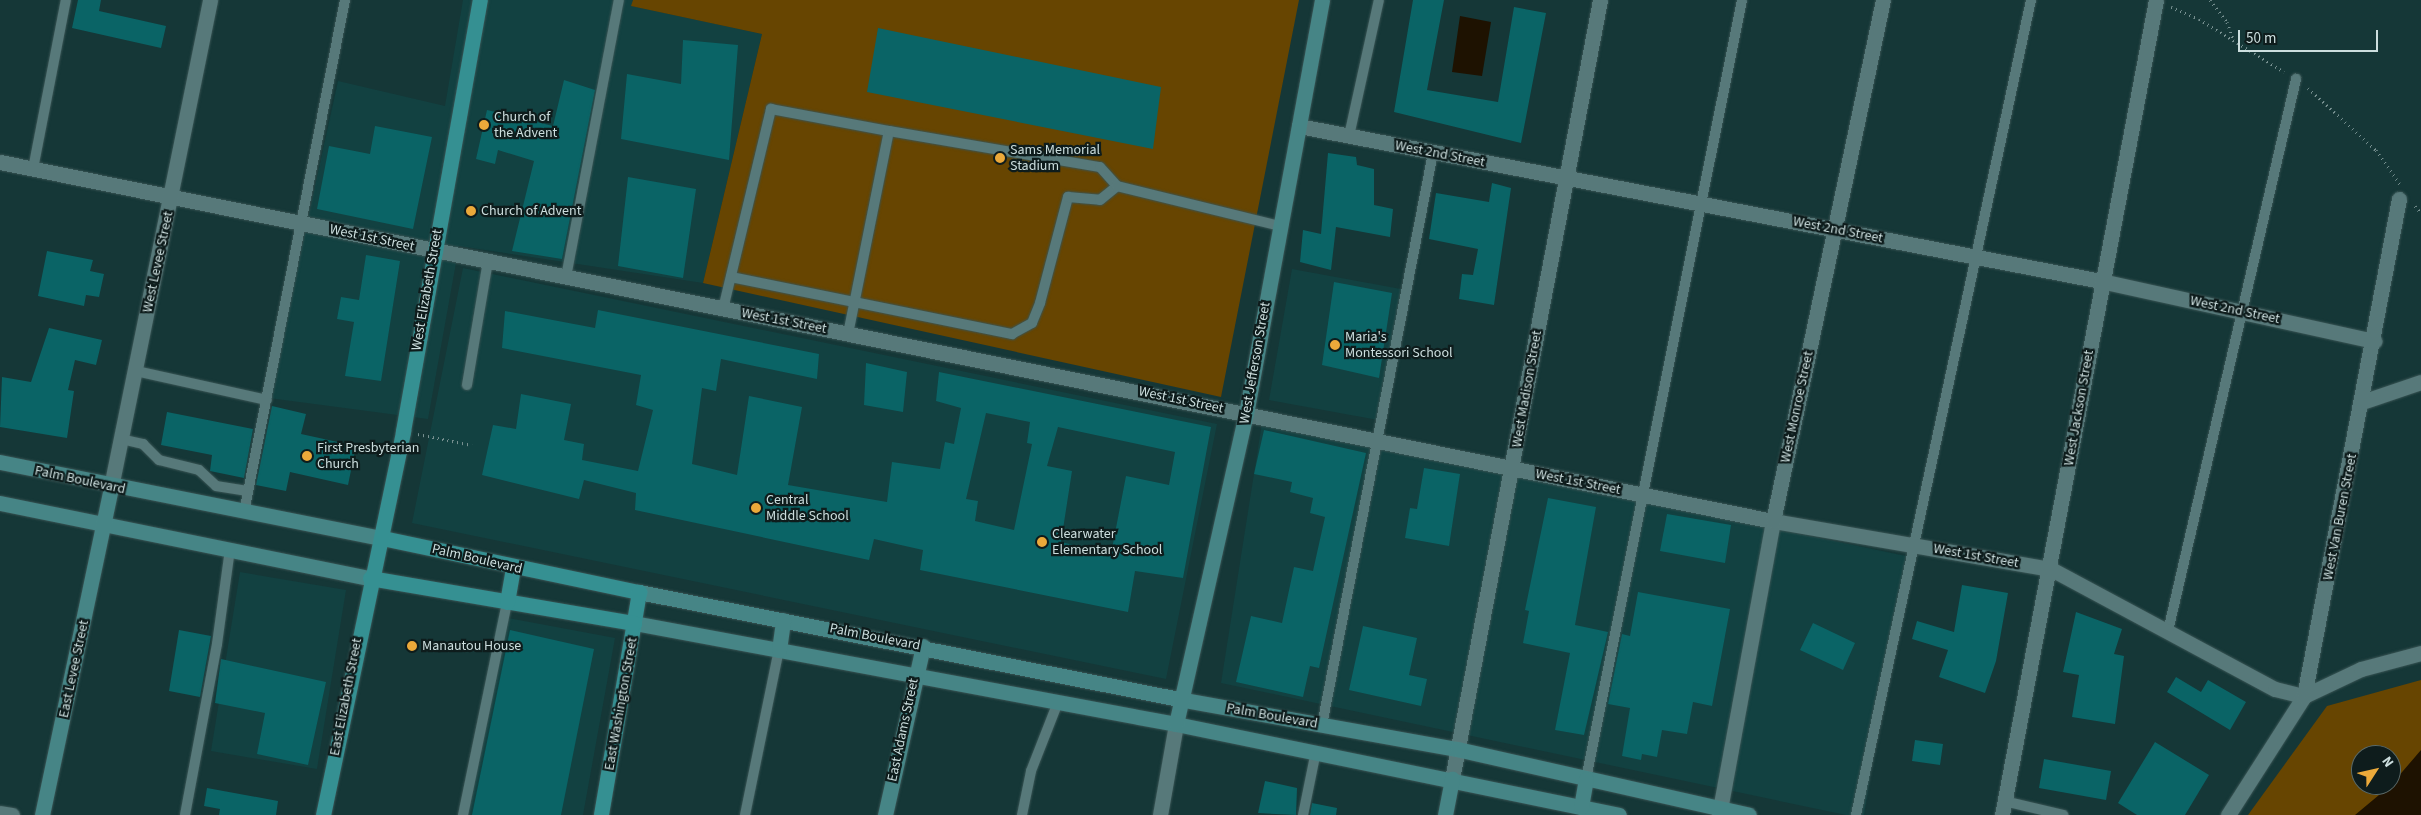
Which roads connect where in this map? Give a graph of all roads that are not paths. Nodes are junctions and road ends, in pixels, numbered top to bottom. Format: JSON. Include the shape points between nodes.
{"nodes":[{"id":1,"x":66,"y":0,"type":"edge"},
{"id":2,"x":210,"y":0,"type":"edge"},
{"id":3,"x":345,"y":0,"type":"edge"},
{"id":4,"x":480,"y":0,"type":"edge"},
{"id":5,"x":619,"y":0,"type":"edge"},
{"id":6,"x":1322,"y":0,"type":"edge"},
{"id":7,"x":1379,"y":0,"type":"edge"},
{"id":8,"x":1600,"y":0,"type":"edge"},
{"id":9,"x":1742,"y":0,"type":"edge"},
{"id":10,"x":1883,"y":0,"type":"edge"},
{"id":11,"x":2031,"y":0,"type":"edge"},
{"id":12,"x":2156,"y":0,"type":"edge"},
{"id":13,"x":2296,"y":79,"type":"dead end"},
{"id":14,"x":1300,"y":126,"type":"junction"},
{"id":15,"x":889,"y":131,"type":"junction"},
{"id":16,"x":1349,"y":136,"type":"junction"},
{"id":17,"x":1433,"y":153,"type":"junction"},
{"id":18,"x":0,"y":162,"type":"edge"},
{"id":19,"x":33,"y":169,"type":"junction"},
{"id":20,"x":1565,"y":179,"type":"junction"},
{"id":21,"x":1117,"y":186,"type":"junction"},
{"id":22,"x":172,"y":196,"type":"junction"},
{"id":23,"x":2399,"y":199,"type":"dead end"},
{"id":24,"x":1702,"y":205,"type":"junction"},
{"id":25,"x":304,"y":223,"type":"junction"},
{"id":26,"x":1280,"y":226,"type":"junction"},
{"id":27,"x":1834,"y":229,"type":"junction"},
{"id":28,"x":433,"y":250,"type":"junction"},
{"id":29,"x":1977,"y":257,"type":"junction"},
{"id":30,"x":488,"y":261,"type":"junction"},
{"id":31,"x":731,"y":276,"type":"junction"},
{"id":32,"x":566,"y":277,"type":"junction"},
{"id":33,"x":2101,"y":281,"type":"junction"},
{"id":34,"x":855,"y":300,"type":"junction"},
{"id":35,"x":723,"y":308,"type":"junction"},
{"id":36,"x":2240,"y":311,"type":"junction"},
{"id":37,"x":848,"y":334,"type":"junction"},
{"id":38,"x":2375,"y":341,"type":"junction"},
{"id":39,"x":136,"y":371,"type":"junction"},
{"id":40,"x":2421,"y":382,"type":"edge"},
{"id":41,"x":467,"y":386,"type":"dead end"},
{"id":42,"x":267,"y":400,"type":"junction"},
{"id":43,"x":2362,"y":402,"type":"junction"},
{"id":44,"x":1246,"y":414,"type":"junction"},
{"id":45,"x":121,"y":439,"type":"junction"},
{"id":46,"x":1376,"y":441,"type":"junction"},
{"id":47,"x":0,"y":462,"type":"edge"},
{"id":48,"x":1513,"y":469,"type":"junction"},
{"id":49,"x":111,"y":487,"type":"junction"},
{"id":50,"x":248,"y":491,"type":"junction"},
{"id":51,"x":1641,"y":494,"type":"junction"},
{"id":52,"x":0,"y":503,"type":"edge"},
{"id":53,"x":244,"y":512,"type":"junction"},
{"id":54,"x":1773,"y":521,"type":"junction"},
{"id":55,"x":105,"y":524,"type":"junction"},
{"id":56,"x":382,"y":538,"type":"junction"},
{"id":57,"x":1916,"y":546,"type":"junction"},
{"id":58,"x":230,"y":550,"type":"junction"},
{"id":59,"x":514,"y":567,"type":"junction"},
{"id":60,"x":2051,"y":569,"type":"junction"},
{"id":61,"x":370,"y":578,"type":"junction"},
{"id":62,"x":639,"y":592,"type":"junction"},
{"id":63,"x":508,"y":602,"type":"junction"},
{"id":64,"x":783,"y":620,"type":"junction"},
{"id":65,"x":634,"y":623,"type":"junction"},
{"id":66,"x":2168,"y":631,"type":"junction"},
{"id":67,"x":922,"y":646,"type":"junction"},
{"id":68,"x":779,"y":650,"type":"junction"},
{"id":69,"x":2421,"y":654,"type":"edge"},
{"id":70,"x":914,"y":675,"type":"junction"},
{"id":71,"x":2304,"y":696,"type":"junction"},
{"id":72,"x":1184,"y":700,"type":"junction"},
{"id":73,"x":1058,"y":702,"type":"junction"},
{"id":74,"x":1176,"y":724,"type":"junction"},
{"id":75,"x":1322,"y":725,"type":"junction"},
{"id":76,"x":1457,"y":749,"type":"junction"},
{"id":77,"x":1316,"y":751,"type":"junction"},
{"id":78,"x":1452,"y":778,"type":"junction"},
{"id":79,"x":1586,"y":778,"type":"junction"},
{"id":80,"x":2003,"y":808,"type":"edge"},
{"id":81,"x":1580,"y":811,"type":"edge"},
{"id":82,"x":0,"y":812,"type":"edge"},
{"id":83,"x":1719,"y":812,"type":"edge"},
{"id":84,"x":12,"y":815,"type":"edge"},
{"id":85,"x":42,"y":815,"type":"edge"},
{"id":86,"x":185,"y":815,"type":"edge"},
{"id":87,"x":323,"y":815,"type":"edge"},
{"id":88,"x":463,"y":815,"type":"edge"},
{"id":89,"x":602,"y":815,"type":"edge"},
{"id":90,"x":745,"y":815,"type":"edge"},
{"id":91,"x":885,"y":815,"type":"edge"},
{"id":92,"x":1022,"y":815,"type":"edge"},
{"id":93,"x":1160,"y":815,"type":"edge"},
{"id":94,"x":1303,"y":815,"type":"edge"},
{"id":95,"x":1445,"y":815,"type":"edge"},
{"id":96,"x":1619,"y":815,"type":"edge"},
{"id":97,"x":1749,"y":815,"type":"edge"},
{"id":98,"x":1856,"y":815,"type":"edge"},
{"id":99,"x":2062,"y":815,"type":"edge"},
{"id":100,"x":2228,"y":815,"type":"edge"}],
"edges":[{"from":1,"to":19,"type":"lane"},
{"from":2,"to":22,"type":"street","name":"West Levee Street"},
{"from":3,"to":25,"type":"lane"},
{"from":4,"to":28,"type":"main road","name":"West Elizabeth Street"},
{"from":5,"to":32,"type":"lane"},
{"from":6,"to":14,"type":"main road","name":"West Jefferson Street"},
{"from":7,"to":16,"type":"lane"},
{"from":8,"to":20,"type":"street","name":"West Madison Street"},
{"from":9,"to":24,"type":"lane"},
{"from":10,"to":27,"type":"street","name":"West Monroe Street"},
{"from":11,"to":29,"type":"lane"},
{"from":12,"to":33,"type":"street","name":"West Jackson Street"},
{"from":13,"to":36,"type":"lane"},
{"from":14,"to":16,"type":"street","name":"West 2nd Street"},
{"from":14,"to":26,"type":"main road","name":"West Jefferson Street"},
{"from":15,"to":21,"type":"lane","via":[[1100,166]]},
{"from":15,"to":31,"type":"lane","via":[[771,109]]},
{"from":15,"to":34,"type":"lane"},
{"from":16,"to":17,"type":"street","name":"West 2nd Street"},
{"from":17,"to":20,"type":"street","name":"West 2nd Street"},
{"from":17,"to":46,"type":"lane"},
{"from":18,"to":19,"type":"street","name":"West 1st Street"},
{"from":19,"to":22,"type":"street","name":"West 1st Street"},
{"from":20,"to":24,"type":"street","name":"West 2nd Street"},
{"from":20,"to":48,"type":"street","name":"West Madison Street"},
{"from":21,"to":26,"type":"lane"},
{"from":21,"to":34,"type":"lane","via":[[1100,200],[1068,197],[1032,323],[1012,334]]},
{"from":22,"to":25,"type":"street","name":"West 1st Street"},
{"from":22,"to":39,"type":"street","name":"West Levee Street"},
{"from":23,"to":38,"type":"street","name":"West Van Buren Street"},
{"from":24,"to":27,"type":"street","name":"West 2nd Street"},
{"from":24,"to":51,"type":"lane"},
{"from":25,"to":28,"type":"street","name":"West 1st Street"},
{"from":25,"to":42,"type":"lane"},
{"from":26,"to":44,"type":"main road","name":"West Jefferson Street"},
{"from":27,"to":29,"type":"street","name":"West 2nd Street"},
{"from":27,"to":54,"type":"street","name":"West Monroe Street"},
{"from":28,"to":30,"type":"street","name":"West 1st Street"},
{"from":28,"to":56,"type":"main road","name":"West Elizabeth Street"},
{"from":29,"to":33,"type":"street","name":"West 2nd Street"},
{"from":29,"to":57,"type":"lane"},
{"from":30,"to":32,"type":"street","name":"West 1st Street"},
{"from":30,"to":41,"type":"lane"},
{"from":31,"to":34,"type":"lane"},
{"from":31,"to":35,"type":"lane"},
{"from":32,"to":35,"type":"street","name":"West 1st Street"},
{"from":33,"to":36,"type":"street","name":"West 2nd Street"},
{"from":33,"to":60,"type":"street","name":"West Jackson Street"},
{"from":34,"to":37,"type":"lane"},
{"from":35,"to":37,"type":"street","name":"West 1st Street"},
{"from":36,"to":38,"type":"street","name":"West 2nd Street"},
{"from":36,"to":66,"type":"lane"},
{"from":37,"to":44,"type":"street","name":"West 1st Street"},
{"from":38,"to":43,"type":"street","name":"West Van Buren Street"},
{"from":39,"to":42,"type":"lane"},
{"from":39,"to":45,"type":"street","name":"West Levee Street"},
{"from":40,"to":43,"type":"street"},
{"from":42,"to":50,"type":"lane"},
{"from":43,"to":71,"type":"street","name":"West Van Buren Street"},
{"from":44,"to":46,"type":"street","name":"West 1st Street"},
{"from":44,"to":72,"type":"main road","name":"West Jefferson Street"},
{"from":45,"to":49,"type":"street","name":"West Levee Street"},
{"from":45,"to":50,"type":"lane","via":[[143,444],[159,460],[199,470],[216,486]]},
{"from":46,"to":48,"type":"street","name":"West 1st Street"},
{"from":46,"to":75,"type":"lane"},
{"from":47,"to":49,"type":"main road","name":"Palm Boulevard"},
{"from":48,"to":51,"type":"street","name":"West 1st Street"},
{"from":48,"to":76,"type":"street","name":"West Madison Street"},
{"from":49,"to":53,"type":"main road","name":"Palm Boulevard"},
{"from":49,"to":55,"type":"main road","name":"West Levee Street"},
{"from":50,"to":53,"type":"lane"},
{"from":51,"to":54,"type":"street","name":"West 1st Street"},
{"from":51,"to":79,"type":"lane"},
{"from":52,"to":55,"type":"main road","name":"Palm Boulevard"},
{"from":53,"to":56,"type":"main road","name":"Palm Boulevard"},
{"from":54,"to":57,"type":"street","name":"West 1st Street"},
{"from":54,"to":83,"type":"street","name":"West Monroe Street"},
{"from":55,"to":58,"type":"main road","name":"Palm Boulevard"},
{"from":55,"to":85,"type":"main road","name":"East Levee Street"},
{"from":56,"to":59,"type":"main road","name":"Palm Boulevard"},
{"from":56,"to":61,"type":"main road","name":"West Elizabeth Street"},
{"from":57,"to":60,"type":"street","name":"West 1st Street"},
{"from":57,"to":98,"type":"lane"},
{"from":58,"to":61,"type":"main road","name":"Palm Boulevard"},
{"from":58,"to":86,"type":"lane","via":[[217,644]]},
{"from":59,"to":62,"type":"main road","name":"Palm Boulevard"},
{"from":59,"to":63,"type":"main road"},
{"from":60,"to":66,"type":"street","name":"West 1st Street"},
{"from":60,"to":80,"type":"street","name":"West Jackson Street"},
{"from":61,"to":63,"type":"main road","name":"Palm Boulevard"},
{"from":61,"to":87,"type":"main road","name":"East Elizabeth Street"},
{"from":62,"to":64,"type":"main road","name":"Palm Boulevard"},
{"from":62,"to":65,"type":"main road","name":"East Washington Street"},
{"from":63,"to":65,"type":"main road","name":"Palm Boulevard"},
{"from":63,"to":88,"type":"lane"},
{"from":64,"to":67,"type":"main road","name":"Palm Boulevard"},
{"from":64,"to":68,"type":"main road"},
{"from":65,"to":68,"type":"main road","name":"Palm Boulevard"},
{"from":65,"to":89,"type":"main road","name":"East Washington Street"},
{"from":66,"to":71,"type":"street","name":"West 1st Street","via":[[2275,689]]},
{"from":67,"to":70,"type":"main road","name":"East Adams Street"},
{"from":67,"to":72,"type":"main road","name":"Palm Boulevard"},
{"from":68,"to":70,"type":"main road","name":"Palm Boulevard"},
{"from":68,"to":90,"type":"lane"},
{"from":69,"to":71,"type":"street","via":[[2361,669]]},
{"from":70,"to":73,"type":"main road","name":"Palm Boulevard"},
{"from":70,"to":91,"type":"main road","name":"East Adams Street"},
{"from":71,"to":100,"type":"street","name":"West Van Buren Street"},
{"from":72,"to":74,"type":"main road","name":"West Jefferson Street"},
{"from":72,"to":75,"type":"main road","name":"Palm Boulevard"},
{"from":73,"to":74,"type":"main road","name":"Palm Boulevard"},
{"from":73,"to":92,"type":"lane","via":[[1031,771]]},
{"from":74,"to":77,"type":"main road","name":"Palm Boulevard"},
{"from":74,"to":93,"type":"street"},
{"from":75,"to":76,"type":"main road","name":"Palm Boulevard"},
{"from":76,"to":78,"type":"street","name":"West Madison Street"},
{"from":76,"to":79,"type":"main road","name":"Palm Boulevard"},
{"from":77,"to":78,"type":"main road","name":"Palm Boulevard"},
{"from":77,"to":94,"type":"lane"},
{"from":78,"to":81,"type":"main road","name":"Palm Boulevard"},
{"from":78,"to":95,"type":"main road"},
{"from":79,"to":81,"type":"main road"},
{"from":79,"to":83,"type":"main road","name":"Palm Boulevard"},
{"from":80,"to":99,"type":"lane"},
{"from":81,"to":96,"type":"main road","name":"Palm Boulevard"},
{"from":82,"to":84,"type":"street"},
{"from":83,"to":97,"type":"main road","name":"Palm Boulevard"}]}
